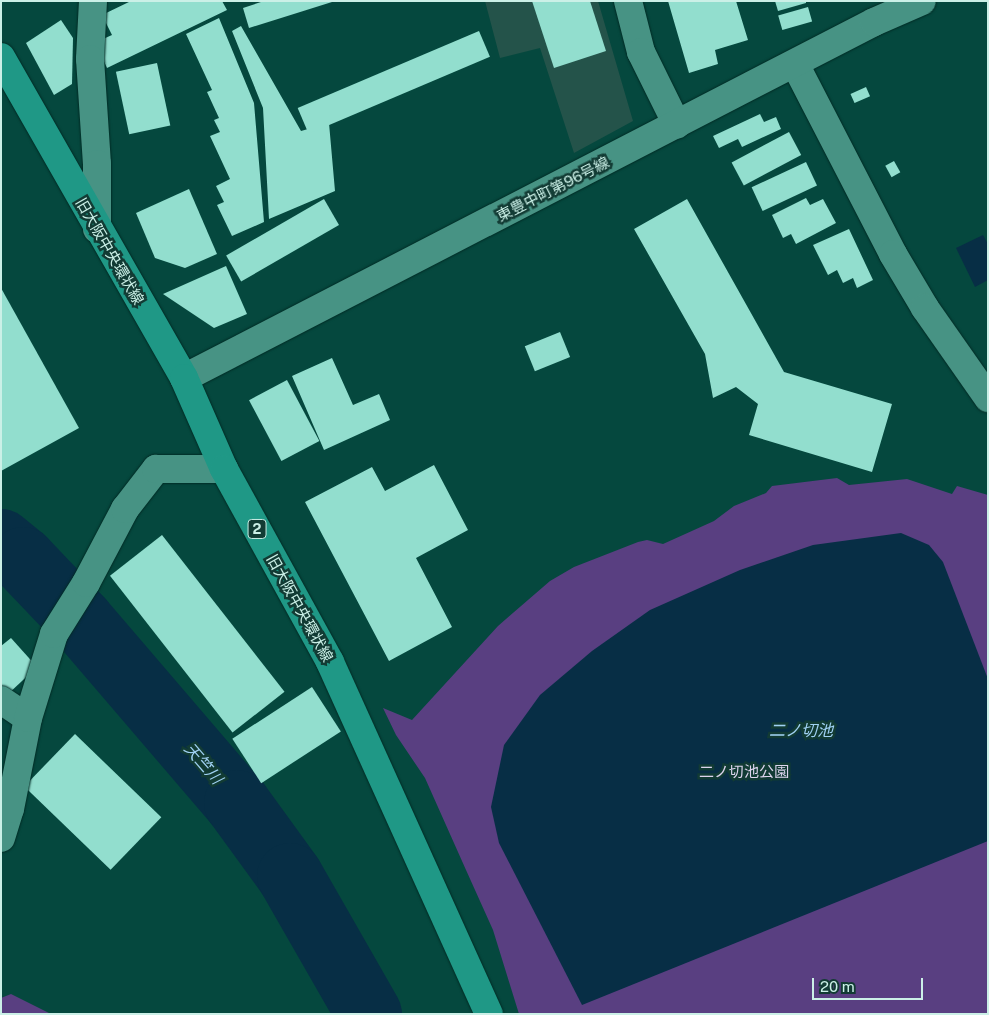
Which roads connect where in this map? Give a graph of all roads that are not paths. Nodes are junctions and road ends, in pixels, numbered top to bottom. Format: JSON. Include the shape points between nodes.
{"nodes":[{"id":1,"x":93,"y":1,"type":"edge"},
{"id":2,"x":628,"y":1,"type":"edge"},
{"id":3,"x":922,"y":1,"type":"edge"},
{"id":4,"x":1,"y":57,"type":"edge"},
{"id":5,"x":795,"y":64,"type":"junction"},
{"id":6,"x":676,"y":125,"type":"junction"},
{"id":7,"x":97,"y":229,"type":"junction"},
{"id":8,"x":184,"y":378,"type":"junction"},
{"id":9,"x":988,"y":398,"type":"edge"},
{"id":10,"x":224,"y":469,"type":"junction"},
{"id":11,"x":1,"y":700,"type":"edge"},
{"id":12,"x":28,"y":718,"type":"junction"},
{"id":13,"x":1,"y":838,"type":"edge"},
{"id":14,"x":488,"y":1014,"type":"edge"}],
"edges":[{"from":1,"to":7,"type":"street","via":[[90,59],[97,164]]},
{"from":2,"to":6,"type":"street","via":[[641,52]]},
{"from":3,"to":5,"type":"street","name":"東豊中町第96号線"},
{"from":4,"to":7,"type":"main road","name":"旧大阪中央環状線","number":"2"},
{"from":5,"to":6,"type":"street","name":"東豊中町第96号線"},
{"from":5,"to":9,"type":"street","via":[[893,254],[925,308]]},
{"from":6,"to":8,"type":"street","name":"東豊中町第96号線"},
{"from":7,"to":8,"type":"main road","name":"旧大阪中央環状線","number":"2"},
{"from":8,"to":10,"type":"main road","name":"旧大阪中央環状線","number":"2"},
{"from":10,"to":12,"type":"street","via":[[156,469],[125,509],[86,583],[54,634]]},
{"from":10,"to":14,"type":"main road","name":"旧大阪中央環状線","number":"2","via":[[330,662]]},
{"from":11,"to":12,"type":"street"},
{"from":12,"to":13,"type":"street"}]}
